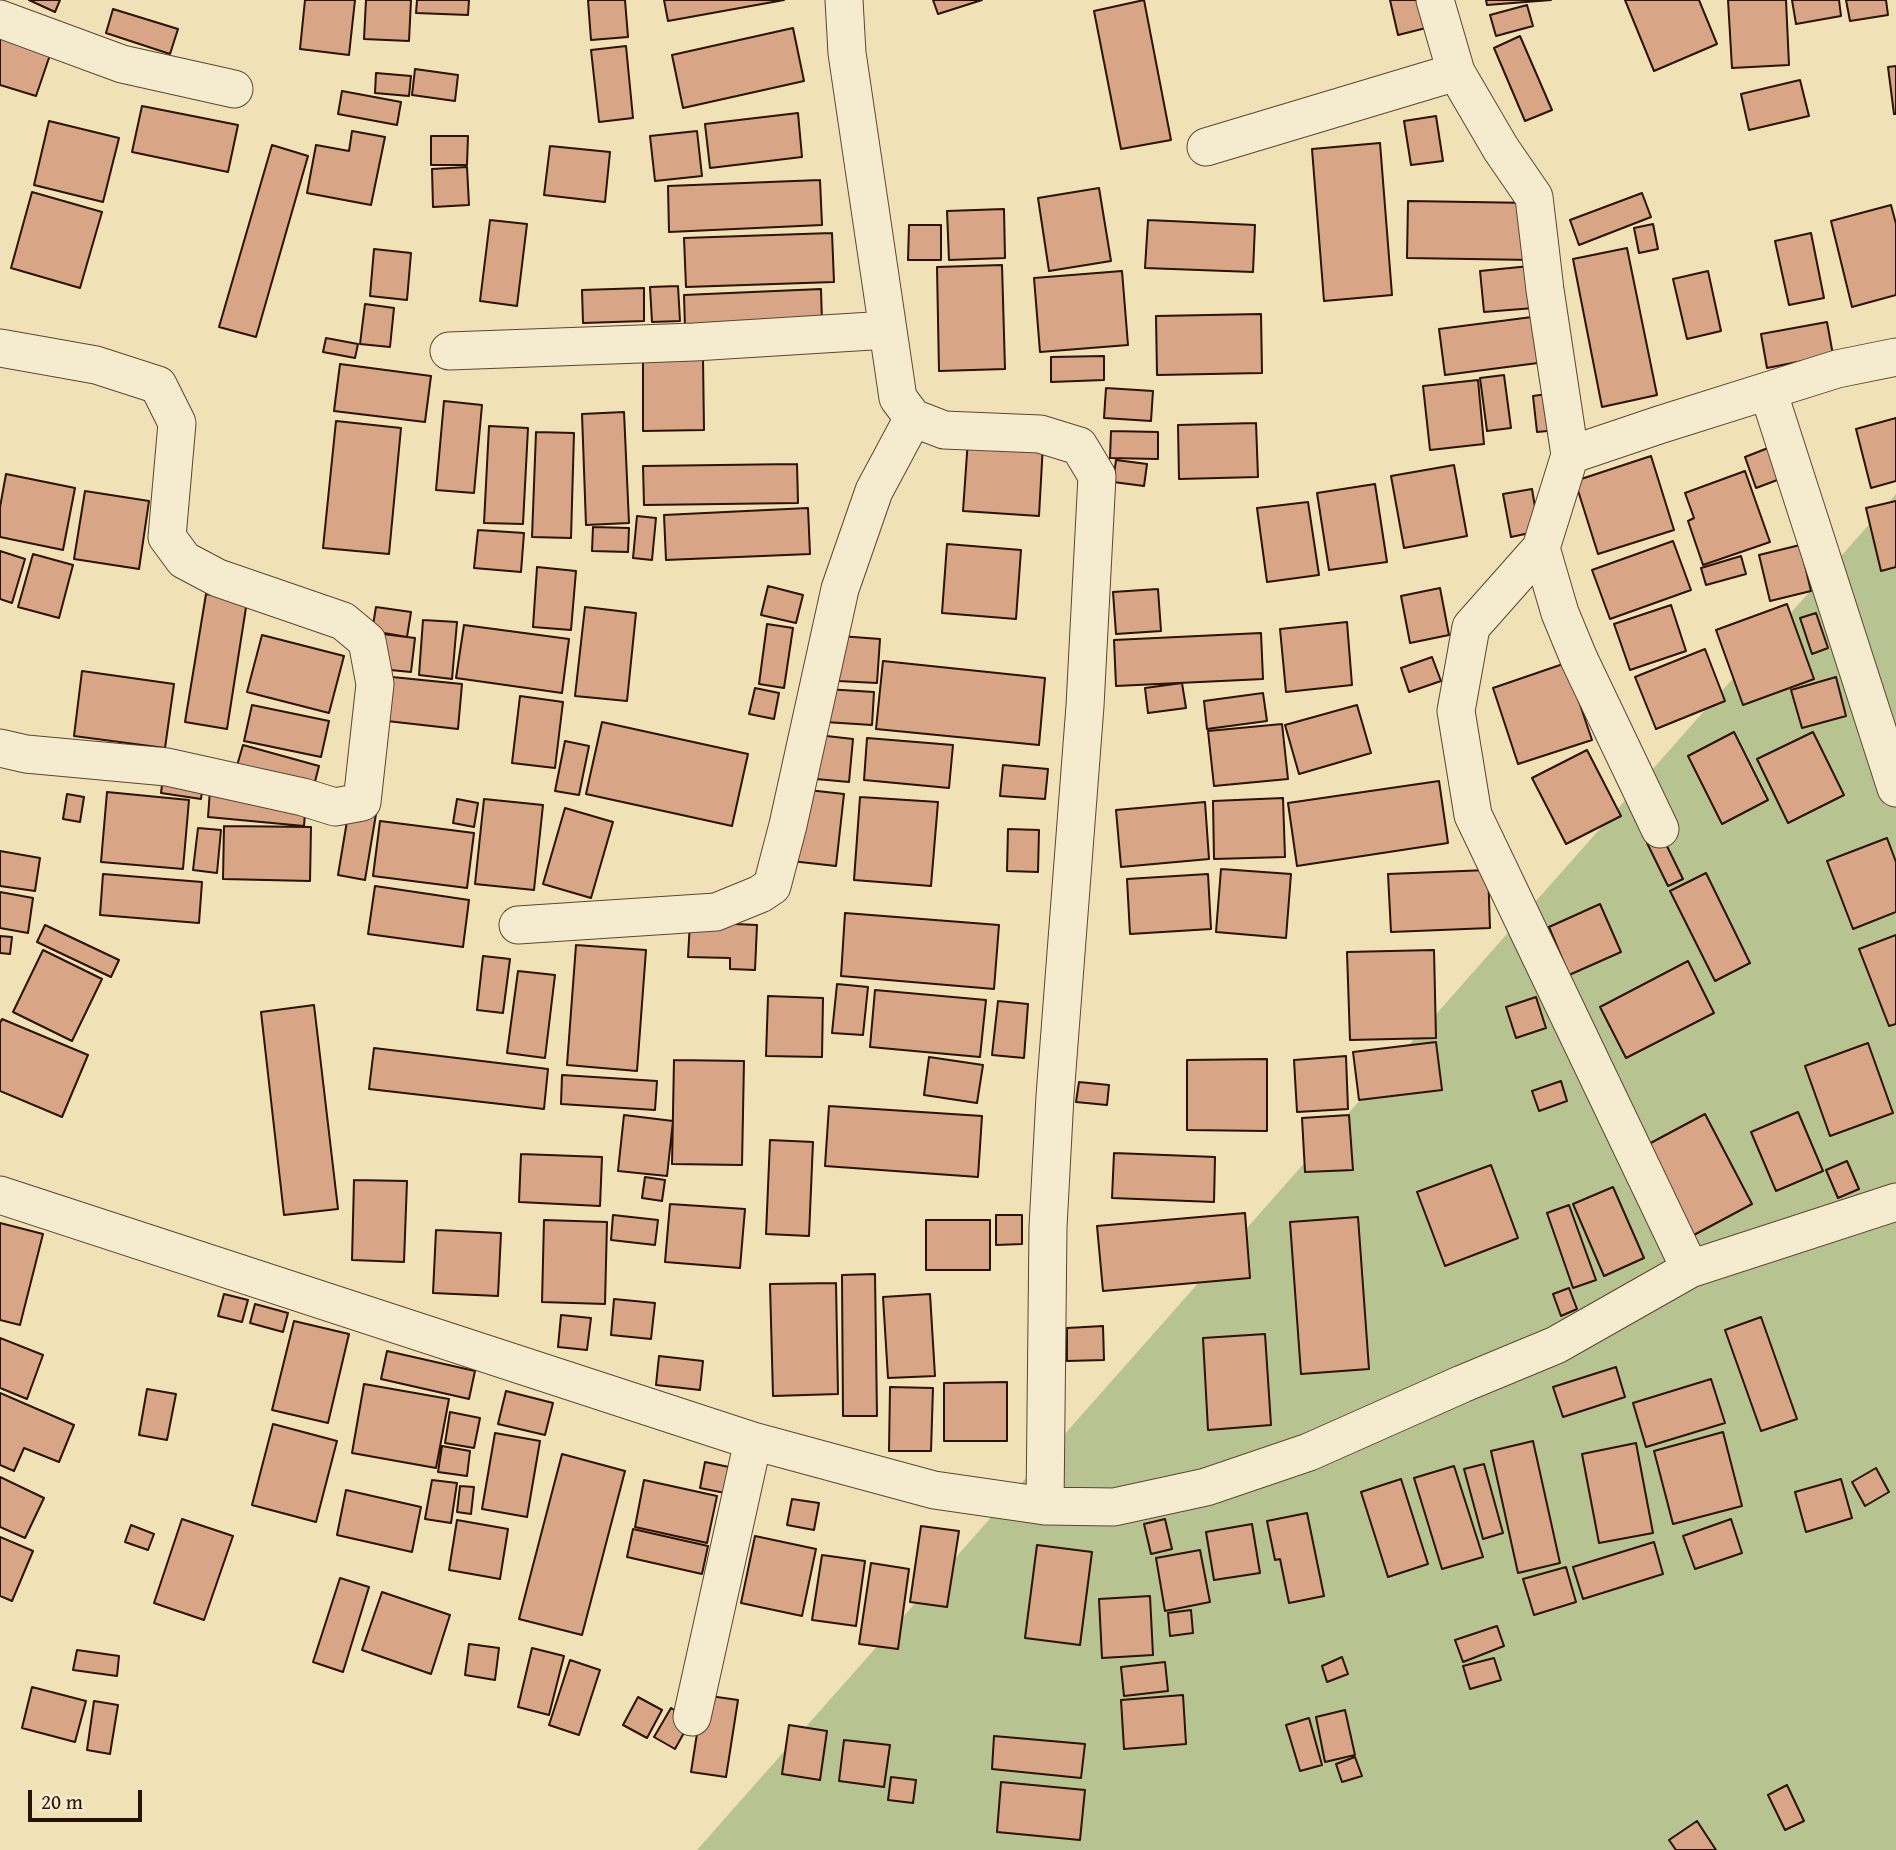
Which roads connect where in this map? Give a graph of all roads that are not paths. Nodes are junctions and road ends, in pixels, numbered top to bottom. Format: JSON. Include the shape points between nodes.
{"nodes":[{"id":1,"x":844,"y":0,"type":"edge"},
{"id":2,"x":1435,"y":0,"type":"edge"},
{"id":3,"x":0,"y":19,"type":"edge"},
{"id":4,"x":1456,"y":72,"type":"junction"},
{"id":5,"x":234,"y":89,"type":"dead end"},
{"id":6,"x":1206,"y":147,"type":"dead end"},
{"id":7,"x":888,"y":330,"type":"junction"},
{"id":8,"x":0,"y":348,"type":"edge"},
{"id":9,"x":449,"y":351,"type":"dead end"},
{"id":10,"x":1896,"y":357,"type":"edge"},
{"id":11,"x":1768,"y":391,"type":"junction"},
{"id":12,"x":913,"y":418,"type":"junction"},
{"id":13,"x":1570,"y":455,"type":"junction"},
{"id":14,"x":1541,"y":548,"type":"junction"},
{"id":15,"x":0,"y":748,"type":"edge"},
{"id":16,"x":1896,"y":788,"type":"edge"},
{"id":17,"x":1660,"y":829,"type":"dead end"},
{"id":18,"x":518,"y":925,"type":"dead end"},
{"id":19,"x":0,"y":1195,"type":"edge"},
{"id":20,"x":1896,"y":1202,"type":"edge"},
{"id":21,"x":1690,"y":1269,"type":"junction"},
{"id":22,"x":753,"y":1441,"type":"junction"},
{"id":23,"x":1045,"y":1506,"type":"junction"},
{"id":24,"x":692,"y":1717,"type":"dead end"}],
"edges":[{"from":1,"to":7,"type":"street","via":[[847,53]]},
{"from":2,"to":4,"type":"street"},
{"from":3,"to":5,"type":"street","via":[[122,64]]},
{"from":4,"to":6,"type":"street"},
{"from":4,"to":13,"type":"street","via":[[1534,197]]},
{"from":7,"to":9,"type":"street"},
{"from":7,"to":12,"type":"street","via":[[898,398]]},
{"from":8,"to":15,"type":"street","via":[[96,365],[158,385],[177,423],[167,537],[184,560],[218,578],[343,621],[367,641],[375,684],[362,802],[335,807],[167,767]]},
{"from":10,"to":11,"type":"street","via":[[1837,369]]},
{"from":11,"to":13,"type":"street"},
{"from":11,"to":16,"type":"street"},
{"from":12,"to":18,"type":"street","via":[[874,491],[840,589],[772,886],[716,912]]},
{"from":12,"to":23,"type":"street","via":[[944,430],[1040,434],[1079,446],[1097,476],[1048,1227]]},
{"from":13,"to":14,"type":"street"},
{"from":14,"to":17,"type":"street","via":[[1579,659]]},
{"from":14,"to":21,"type":"street","via":[[1471,627],[1456,711],[1473,815]]},
{"from":19,"to":22,"type":"street"},
{"from":20,"to":21,"type":"street"},
{"from":21,"to":23,"type":"street","via":[[1556,1345],[1309,1452],[1206,1487],[1114,1507]]},
{"from":22,"to":23,"type":"street","via":[[934,1490]]},
{"from":22,"to":24,"type":"street"}]}
